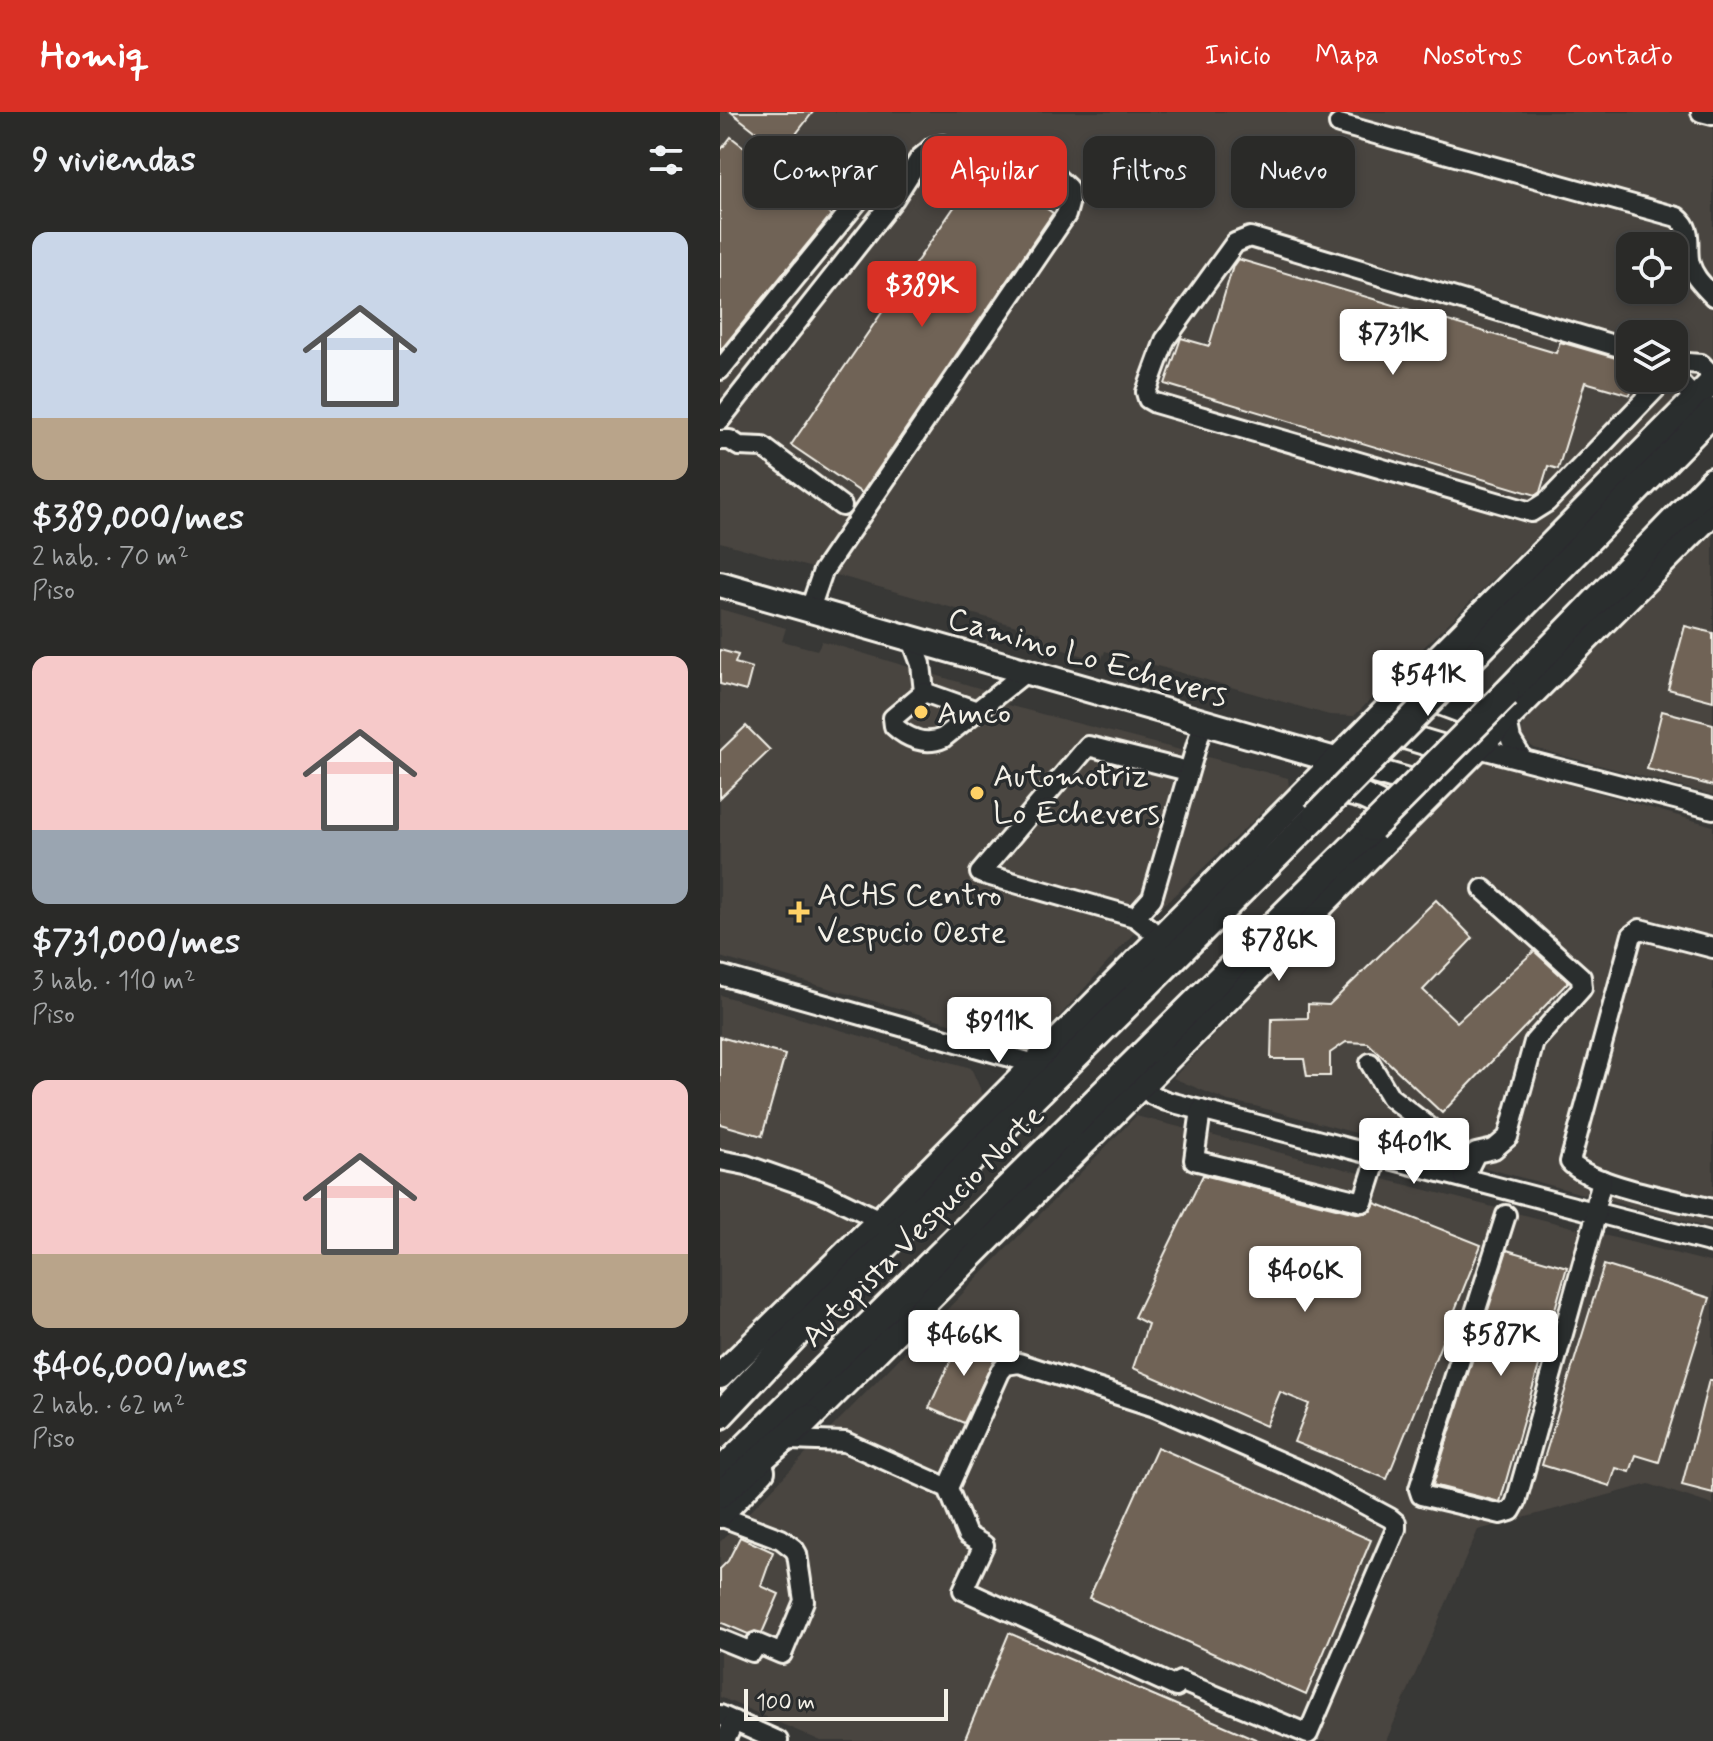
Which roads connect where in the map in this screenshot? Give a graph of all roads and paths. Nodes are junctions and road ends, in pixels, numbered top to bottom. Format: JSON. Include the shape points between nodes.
{"nodes":[{"id":1,"x":1701,"y":112,"type":"edge"},
{"id":2,"x":1713,"y":115,"type":"edge"},
{"id":3,"x":1339,"y":124,"type":"dead end"},
{"id":4,"x":852,"y":208,"type":"edge"},
{"id":5,"x":1713,"y":296,"type":"edge"},
{"id":6,"x":1616,"y":346,"type":"edge"},
{"id":7,"x":1688,"y":363,"type":"edge"},
{"id":8,"x":720,"y":370,"type":"edge"},
{"id":9,"x":1713,"y":378,"type":"edge"},
{"id":10,"x":1688,"y":390,"type":"edge"},
{"id":11,"x":1653,"y":392,"type":"edge"},
{"id":12,"x":1704,"y":406,"type":"edge"},
{"id":13,"x":720,"y":420,"type":"edge"},
{"id":14,"x":720,"y":440,"type":"edge"},
{"id":15,"x":1713,"y":481,"type":"edge"},
{"id":16,"x":842,"y":506,"type":"dead end"},
{"id":17,"x":1713,"y":512,"type":"edge"},
{"id":18,"x":720,"y":584,"type":"edge"},
{"id":19,"x":810,"y":609,"type":"junction"},
{"id":20,"x":911,"y":637,"type":"junction"},
{"id":21,"x":1027,"y":671,"type":"junction"},
{"id":22,"x":1408,"y":689,"type":"junction"},
{"id":23,"x":924,"y":692,"type":"junction"},
{"id":24,"x":977,"y":711,"type":"junction"},
{"id":25,"x":1507,"y":720,"type":"junction"},
{"id":26,"x":1203,"y":723,"type":"junction"},
{"id":27,"x":1372,"y":726,"type":"junction"},
{"id":28,"x":1296,"y":750,"type":"junction"},
{"id":29,"x":1474,"y":752,"type":"junction"},
{"id":30,"x":1522,"y":758,"type":"junction"},
{"id":31,"x":1335,"y":761,"type":"junction"},
{"id":32,"x":1188,"y":771,"type":"junction"},
{"id":33,"x":1310,"y":786,"type":"junction"},
{"id":34,"x":1438,"y":789,"type":"junction"},
{"id":35,"x":1713,"y":809,"type":"edge"},
{"id":36,"x":1409,"y":818,"type":"junction"},
{"id":37,"x":1483,"y":889,"type":"dead end"},
{"id":38,"x":1135,"y":917,"type":"junction"},
{"id":39,"x":1160,"y":937,"type":"junction"},
{"id":40,"x":1713,"y":948,"type":"edge"},
{"id":41,"x":720,"y":975,"type":"edge"},
{"id":42,"x":1370,"y":1063,"type":"dead end"},
{"id":43,"x":1035,"y":1064,"type":"junction"},
{"id":44,"x":1143,"y":1085,"type":"junction"},
{"id":45,"x":1201,"y":1110,"type":"junction"},
{"id":46,"x":1378,"y":1155,"type":"junction"},
{"id":47,"x":720,"y":1160,"type":"edge"},
{"id":48,"x":720,"y":1167,"type":"edge"},
{"id":49,"x":1443,"y":1172,"type":"junction"},
{"id":50,"x":1464,"y":1177,"type":"junction"},
{"id":51,"x":1602,"y":1180,"type":"junction"},
{"id":52,"x":1713,"y":1209,"type":"edge"},
{"id":53,"x":1597,"y":1212,"type":"junction"},
{"id":54,"x":1506,"y":1215,"type":"dead end"},
{"id":55,"x":874,"y":1226,"type":"junction"},
{"id":56,"x":1713,"y":1243,"type":"edge"},
{"id":57,"x":720,"y":1376,"type":"edge"},
{"id":58,"x":720,"y":1415,"type":"edge"},
{"id":59,"x":808,"y":1418,"type":"junction"},
{"id":60,"x":790,"y":1440,"type":"junction"},
{"id":61,"x":720,"y":1473,"type":"edge"},
{"id":62,"x":948,"y":1488,"type":"junction"},
{"id":63,"x":720,"y":1494,"type":"edge"},
{"id":64,"x":720,"y":1516,"type":"edge"},
{"id":65,"x":720,"y":1639,"type":"edge"},
{"id":66,"x":727,"y":1718,"type":"edge"},
{"id":67,"x":725,"y":1741,"type":"edge"},
{"id":68,"x":778,"y":1741,"type":"edge"}],
"edges":[{"from":1,"to":2,"type":"street"},
{"from":3,"to":5,"type":"street","via":[[1677,217],[1690,236],[1696,279]]},
{"from":4,"to":8,"type":"street"},
{"from":6,"to":11,"type":"street","via":[[1250,237],[1235,243],[1165,340],[1146,392],[1155,403],[1531,512],[1547,502]]},
{"from":7,"to":9,"type":"street","via":[[1701,364]]},
{"from":9,"to":12,"type":"main road"},
{"from":10,"to":12,"type":"street"},
{"from":12,"to":22,"type":"main road"},
{"from":12,"to":58,"type":"highway","name":"Autopista Vespucio Norte","bridge":true,"via":[[1449,681]]},
{"from":13,"to":19,"type":"street","via":[[933,147],[943,145],[1055,176],[1068,188],[1066,215],[823,571]]},
{"from":14,"to":16,"type":"street","via":[[763,447]]},
{"from":15,"to":61,"type":"highway","name":"Autopista Vespucio Norte","bridge":true,"via":[[1372,828]]},
{"from":17,"to":25,"type":"main road"},
{"from":18,"to":19,"type":"main road","name":"Camino Lo Echevers"},
{"from":19,"to":20,"type":"main road","name":"Camino Lo Echevers"},
{"from":20,"to":21,"type":"main road","name":"Camino Lo Echevers"},
{"from":20,"to":23,"type":"street"},
{"from":21,"to":24,"type":"street"},
{"from":21,"to":26,"type":"main road","name":"Camino Lo Echevers"},
{"from":22,"to":25,"type":"main road","via":[[1469,713]]},
{"from":22,"to":27,"type":"main road"},
{"from":23,"to":24,"type":"street"},
{"from":23,"to":24,"type":"street","via":[[893,718],[905,736],[935,741]]},
{"from":25,"to":29,"type":"main road"},
{"from":25,"to":30,"type":"street"},
{"from":26,"to":28,"type":"main road","name":"Camino Lo Echevers"},
{"from":26,"to":32,"type":"street"},
{"from":27,"to":29,"type":"main road"},
{"from":27,"to":31,"type":"main road"},
{"from":28,"to":31,"type":"main road","name":"Camino Lo Echevers"},
{"from":28,"to":33,"type":"main road","via":[[1307,767]]},
{"from":29,"to":30,"type":"street"},
{"from":29,"to":34,"type":"main road"},
{"from":30,"to":35,"type":"street"},
{"from":31,"to":33,"type":"main road"},
{"from":31,"to":34,"type":"main road","name":"Camino Lo Echevers"},
{"from":32,"to":38,"type":"street","via":[[1152,898]]},
{"from":32,"to":38,"type":"street","via":[[1088,746],[980,873]]},
{"from":33,"to":36,"type":"main road","via":[[1362,796]]},
{"from":33,"to":39,"type":"main road"},
{"from":34,"to":36,"type":"main road"},
{"from":36,"to":44,"type":"main road"},
{"from":37,"to":50,"type":"street","via":[[1581,977],[1582,988],[1534,1042],[1508,1137],[1494,1149],[1476,1153]]},
{"from":38,"to":39,"type":"street"},
{"from":39,"to":43,"type":"main road"},
{"from":40,"to":51,"type":"street","via":[[1640,929],[1632,935],[1570,1162]]},
{"from":41,"to":43,"type":"street"},
{"from":42,"to":49,"type":"street","via":[[1390,1097],[1455,1147]]},
{"from":43,"to":55,"type":"main road"},
{"from":44,"to":45,"type":"street","via":[[1159,1099]]},
{"from":44,"to":59,"type":"main road"},
{"from":45,"to":46,"type":"street"},
{"from":45,"to":46,"type":"street","via":[[1194,1160],[1363,1202]]},
{"from":46,"to":49,"type":"street"},
{"from":47,"to":55,"type":"street","via":[[855,1205]]},
{"from":48,"to":55,"type":"street","via":[[830,1204]]},
{"from":49,"to":50,"type":"street"},
{"from":50,"to":53,"type":"street"},
{"from":51,"to":52,"type":"street"},
{"from":51,"to":53,"type":"street"},
{"from":53,"to":54,"type":"street","via":[[1516,1502],[1501,1514],[1421,1495],[1419,1489]]},
{"from":53,"to":56,"type":"street"},
{"from":55,"to":57,"type":"main road"},
{"from":59,"to":60,"type":"main road"},
{"from":59,"to":63,"type":"highway"},
{"from":60,"to":62,"type":"street","via":[[845,1442]]},
{"from":60,"to":64,"type":"main road"},
{"from":62,"to":62,"type":"street","via":[[1000,1372],[1019,1363],[1169,1413],[1310,1475],[1390,1518],[1396,1529],[1308,1734],[1180,1681],[1176,1687],[963,1590],[984,1545],[967,1535]]},
{"from":64,"to":65,"type":"street","via":[[794,1549],[804,1601],[782,1654],[756,1643],[752,1652]]},
{"from":66,"to":67,"type":"street"},
{"from":66,"to":68,"type":"street"}]}
